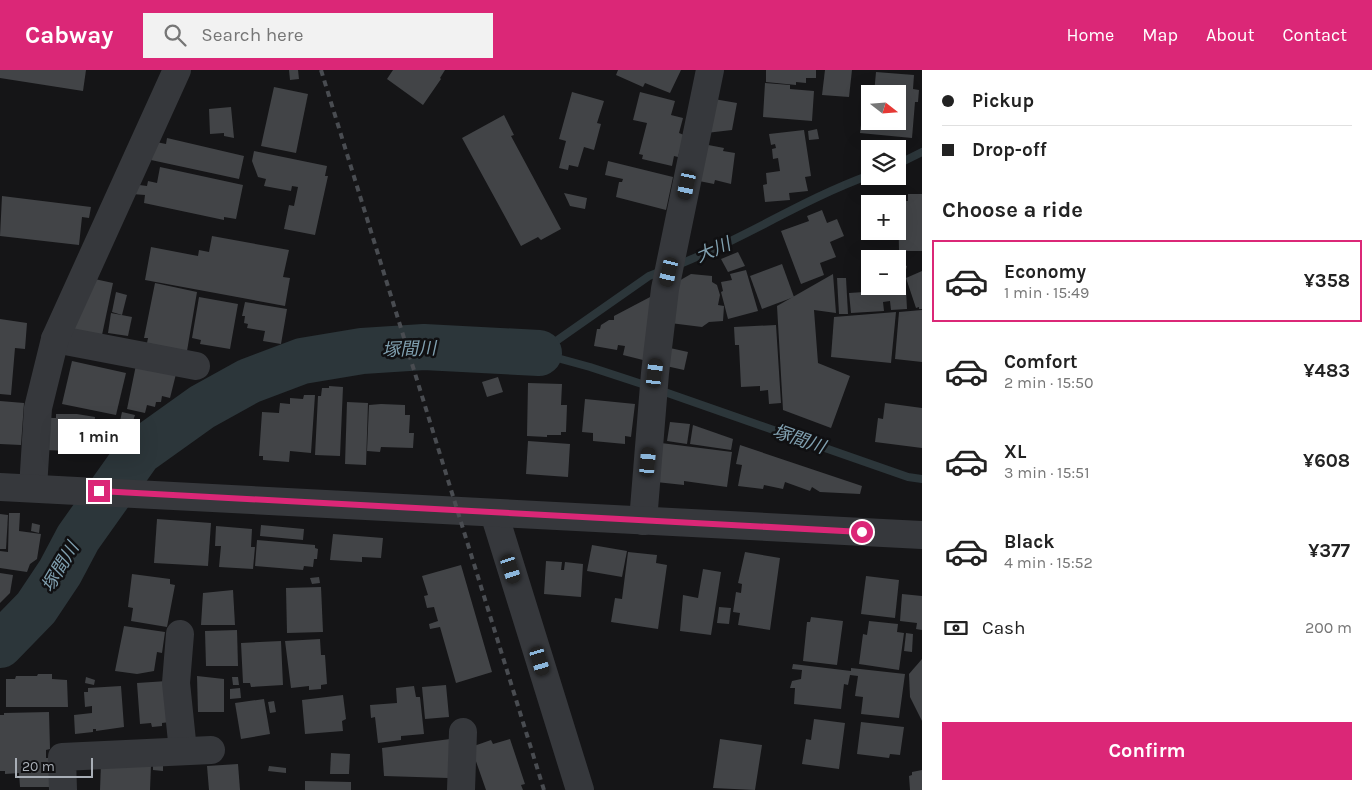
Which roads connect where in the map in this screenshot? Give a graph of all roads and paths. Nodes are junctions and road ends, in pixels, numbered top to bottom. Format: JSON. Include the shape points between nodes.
{"nodes":[{"id":1,"x":177,"y":70,"type":"edge"},
{"id":2,"x":710,"y":70,"type":"edge"},
{"id":3,"x":55,"y":340,"type":"junction"},
{"id":4,"x":196,"y":366,"type":"dead end"},
{"id":5,"x":0,"y":487,"type":"edge"},
{"id":6,"x":33,"y":488,"type":"junction"},
{"id":7,"x":494,"y":513,"type":"junction"},
{"id":8,"x":643,"y":522,"type":"junction"},
{"id":9,"x":922,"y":535,"type":"edge"},
{"id":10,"x":180,"y":634,"type":"dead end"},
{"id":11,"x":462,"y":732,"type":"dead end"},
{"id":12,"x":211,"y":750,"type":"dead end"},
{"id":13,"x":183,"y":751,"type":"junction"},
{"id":14,"x":63,"y":790,"type":"edge"},
{"id":15,"x":461,"y":790,"type":"edge"},
{"id":16,"x":580,"y":790,"type":"edge"}],
"edges":[{"from":1,"to":3,"type":"street"},
{"from":2,"to":8,"type":"street","via":[[665,289]]},
{"from":3,"to":4,"type":"street"},
{"from":3,"to":6,"type":"street","via":[[38,408]]},
{"from":5,"to":6,"type":"street"},
{"from":6,"to":7,"type":"street"},
{"from":7,"to":8,"type":"street"},
{"from":7,"to":16,"type":"street"},
{"from":8,"to":9,"type":"street"},
{"from":10,"to":13,"type":"street","via":[[176,683]]},
{"from":11,"to":15,"type":"street"},
{"from":12,"to":13,"type":"street"},
{"from":13,"to":14,"type":"street","via":[[62,757]]}]}
